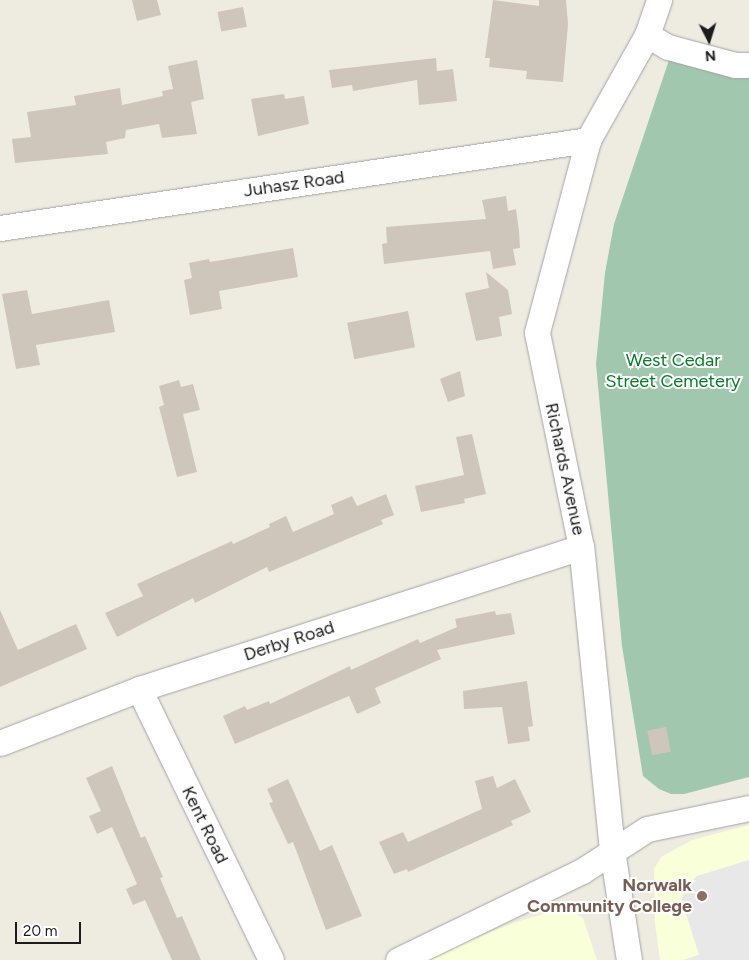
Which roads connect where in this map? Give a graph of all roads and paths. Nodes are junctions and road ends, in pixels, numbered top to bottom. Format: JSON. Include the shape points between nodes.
{"nodes":[{"id":1,"x":659,"y":0,"type":"edge"},
{"id":2,"x":647,"y":36,"type":"junction"},
{"id":3,"x":749,"y":65,"type":"edge"},
{"id":4,"x":588,"y":140,"type":"junction"},
{"id":5,"x":0,"y":228,"type":"edge"},
{"id":6,"x":581,"y":547,"type":"junction"},
{"id":7,"x":139,"y":690,"type":"junction"},
{"id":8,"x":0,"y":742,"type":"edge"},
{"id":9,"x":749,"y":808,"type":"edge"},
{"id":10,"x":612,"y":850,"type":"junction"},
{"id":11,"x":271,"y":960,"type":"edge"},
{"id":12,"x":398,"y":960,"type":"edge"},
{"id":13,"x":629,"y":960,"type":"edge"}],
"edges":[{"from":1,"to":2,"type":"street","name":"Richards Avenue"},
{"from":2,"to":3,"type":"street","via":[[668,47],[735,65]]},
{"from":2,"to":4,"type":"street","name":"Richards Avenue"},
{"from":4,"to":5,"type":"street","name":"Juhasz Road"},
{"from":4,"to":6,"type":"street","name":"Richards Avenue","via":[[537,332]]},
{"from":6,"to":7,"type":"street","name":"Derby Road"},
{"from":6,"to":10,"type":"street","name":"Richards Avenue"},
{"from":7,"to":8,"type":"street","name":"Derby Road"},
{"from":7,"to":11,"type":"street","name":"Kent Road"},
{"from":9,"to":10,"type":"street","via":[[647,829]]},
{"from":10,"to":12,"type":"street","via":[[582,871]]},
{"from":10,"to":13,"type":"street","name":"Richards Avenue"}]}
